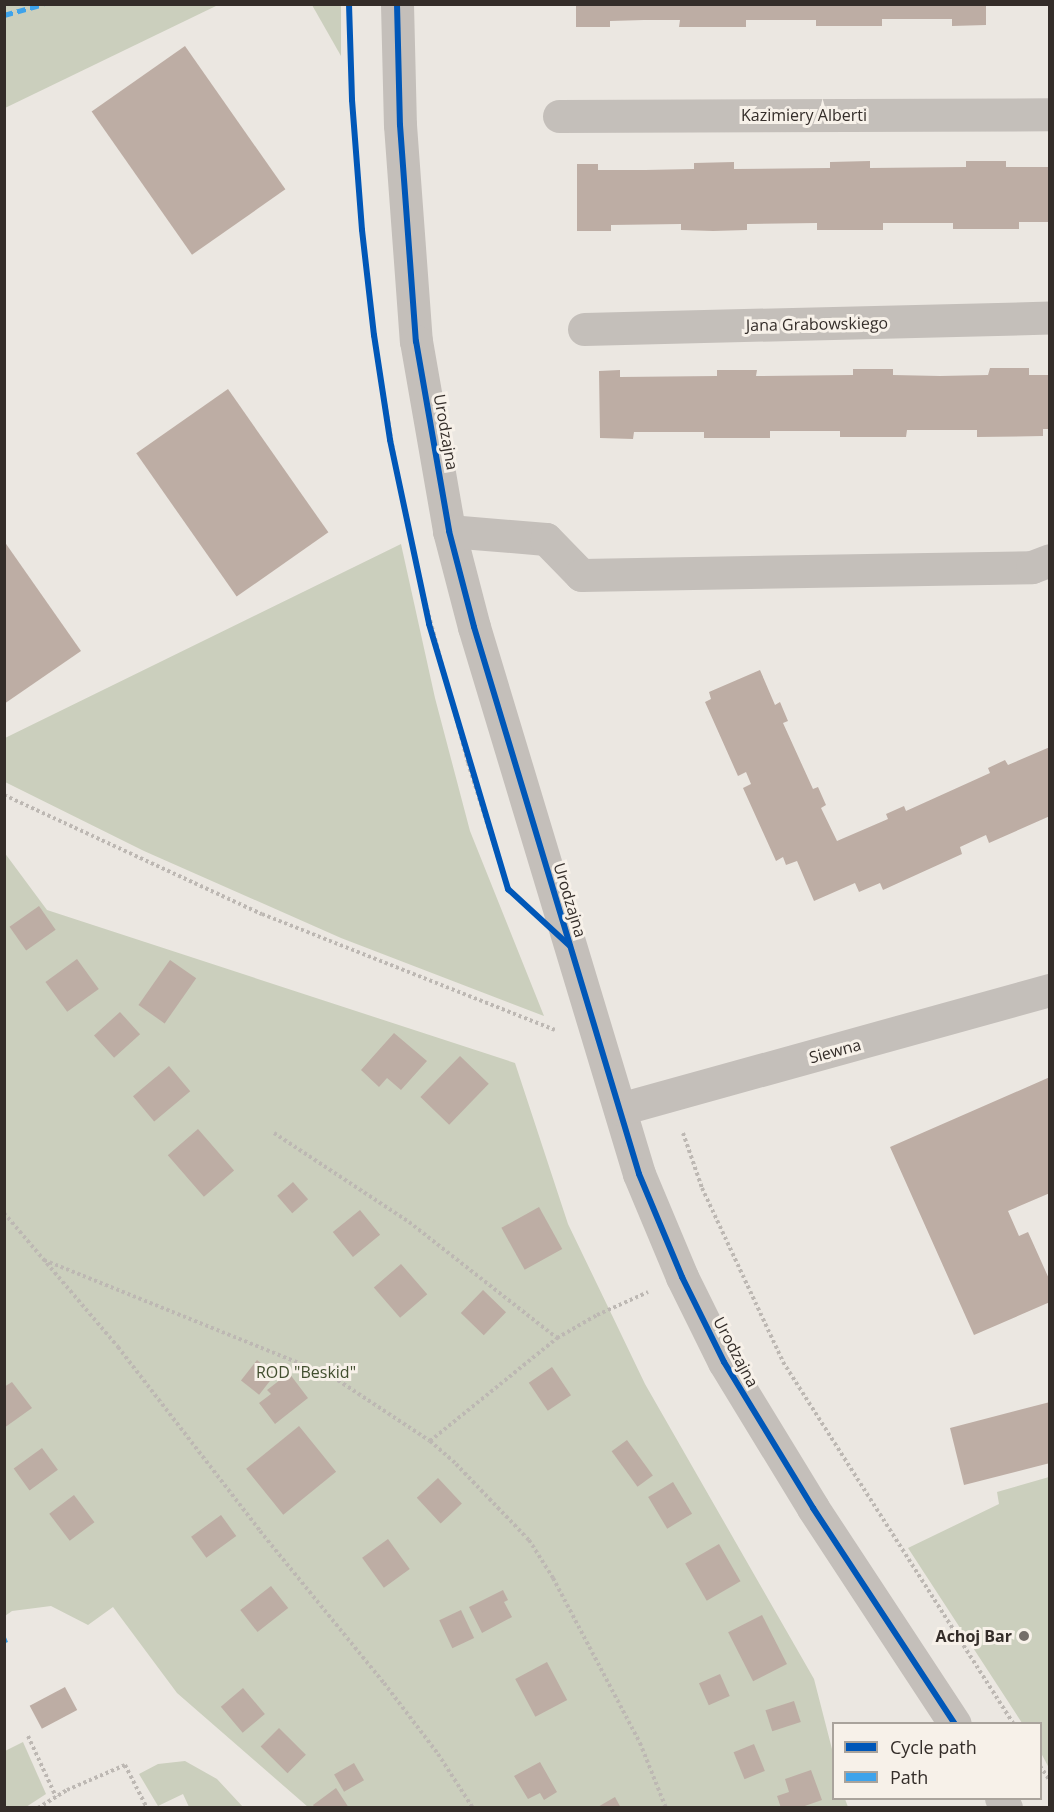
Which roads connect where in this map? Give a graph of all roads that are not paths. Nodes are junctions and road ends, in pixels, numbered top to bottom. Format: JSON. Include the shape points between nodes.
{"nodes":[{"id":1,"x":397,"y":4,"type":"edge"},
{"id":2,"x":1050,"y":114,"type":"edge"},
{"id":3,"x":558,"y":117,"type":"dead end"},
{"id":4,"x":1050,"y":318,"type":"edge"},
{"id":5,"x":584,"y":329,"type":"dead end"},
{"id":6,"x":449,"y":531,"type":"junction"},
{"id":7,"x":1050,"y":560,"type":"edge"},
{"id":8,"x":1050,"y":990,"type":"edge"},
{"id":9,"x":620,"y":1109,"type":"junction"},
{"id":10,"x":953,"y":1722,"type":"edge"}],
"edges":[{"from":1,"to":6,"type":"street","name":"Urodzajna","via":[[400,124],[416,341]]},
{"from":2,"to":3,"type":"street","name":"Kazimiery Alberti"},
{"from":4,"to":5,"type":"street","name":"Jana Grabowskiego"},
{"from":6,"to":7,"type":"street","via":[[546,540],[581,575],[1032,567]]},
{"from":6,"to":9,"type":"street","name":"Urodzajna","via":[[474,627]]},
{"from":8,"to":9,"type":"street","name":"Siewna"},
{"from":9,"to":10,"type":"street","name":"Urodzajna","via":[[639,1174],[674,1259],[724,1362],[813,1508]]}]}
